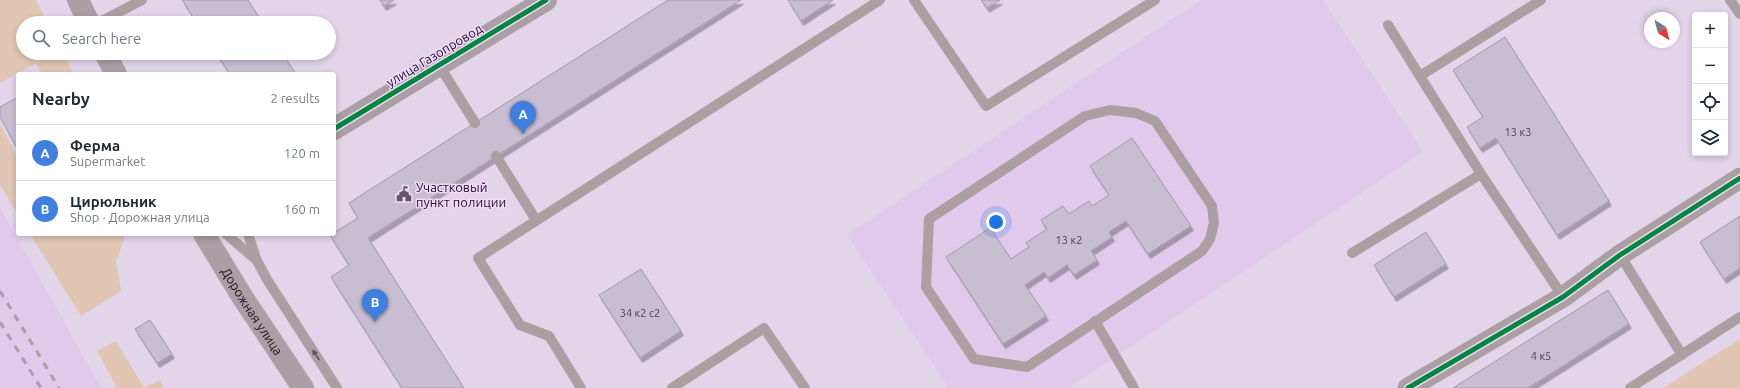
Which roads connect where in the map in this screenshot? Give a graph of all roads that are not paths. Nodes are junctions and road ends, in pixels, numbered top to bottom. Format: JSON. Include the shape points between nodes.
{"nodes":[{"id":1,"x":78,"y":0,"type":"edge"},
{"id":2,"x":142,"y":0,"type":"edge"},
{"id":3,"x":546,"y":0,"type":"edge"},
{"id":4,"x":880,"y":0,"type":"edge"},
{"id":5,"x":914,"y":0,"type":"edge"},
{"id":6,"x":1155,"y":0,"type":"edge"},
{"id":7,"x":1542,"y":0,"type":"edge"},
{"id":8,"x":1730,"y":0,"type":"edge"},
{"id":9,"x":1740,"y":14,"type":"edge"},
{"id":10,"x":86,"y":16,"type":"edge"},
{"id":11,"x":111,"y":16,"type":"edge"},
{"id":12,"x":1388,"y":25,"type":"dead end"},
{"id":13,"x":109,"y":60,"type":"edge"},
{"id":14,"x":439,"y":65,"type":"junction"},
{"id":15,"x":115,"y":72,"type":"edge"},
{"id":16,"x":1420,"y":76,"type":"junction"},
{"id":17,"x":475,"y":123,"type":"dead end"},
{"id":18,"x":336,"y":127,"type":"edge"},
{"id":19,"x":496,"y":156,"type":"dead end"},
{"id":20,"x":1481,"y":174,"type":"junction"},
{"id":21,"x":1740,"y":178,"type":"edge"},
{"id":22,"x":536,"y":220,"type":"junction"},
{"id":23,"x":205,"y":236,"type":"edge"},
{"id":24,"x":229,"y":236,"type":"edge"},
{"id":25,"x":249,"y":236,"type":"edge"},
{"id":26,"x":1352,"y":253,"type":"dead end"},
{"id":27,"x":1620,"y":255,"type":"junction"},
{"id":28,"x":257,"y":261,"type":"junction"},
{"id":29,"x":1563,"y":297,"type":"junction"},
{"id":30,"x":1740,"y":317,"type":"edge"},
{"id":31,"x":1095,"y":321,"type":"junction"},
{"id":32,"x":1682,"y":354,"type":"junction"},
{"id":33,"x":303,"y":388,"type":"edge"},
{"id":34,"x":337,"y":388,"type":"edge"},
{"id":35,"x":581,"y":388,"type":"edge"},
{"id":36,"x":672,"y":388,"type":"edge"},
{"id":37,"x":805,"y":388,"type":"edge"},
{"id":38,"x":1134,"y":388,"type":"edge"},
{"id":39,"x":1408,"y":388,"type":"edge"},
{"id":40,"x":1630,"y":388,"type":"edge"}],
"edges":[{"from":1,"to":10,"type":"street"},
{"from":2,"to":11,"type":"lane"},
{"from":3,"to":14,"type":"street","name":"улица Газопровод"},
{"from":4,"to":22,"type":"lane"},
{"from":5,"to":6,"type":"lane","via":[[986,106]]},
{"from":7,"to":16,"type":"lane"},
{"from":8,"to":9,"type":"lane"},
{"from":12,"to":16,"type":"lane"},
{"from":13,"to":15,"type":"street"},
{"from":14,"to":17,"type":"lane"},
{"from":14,"to":18,"type":"street","name":"улица Газопровод"},
{"from":16,"to":20,"type":"lane"},
{"from":19,"to":22,"type":"lane"},
{"from":20,"to":26,"type":"lane"},
{"from":20,"to":29,"type":"lane"},
{"from":21,"to":27,"type":"street"},
{"from":22,"to":35,"type":"lane","via":[[478,258],[520,325],[549,336]]},
{"from":23,"to":33,"type":"street","name":"Дорожная улица"},
{"from":24,"to":28,"type":"lane"},
{"from":25,"to":28,"type":"lane"},
{"from":27,"to":29,"type":"street"},
{"from":27,"to":32,"type":"lane"},
{"from":34,"to":28,"type":"lane","one_way":true},
{"from":29,"to":39,"type":"street"},
{"from":30,"to":32,"type":"lane"},
{"from":31,"to":31,"type":"lane","via":[[1027,367],[974,359],[926,287],[929,219],[1085,116],[1110,110],[1136,113],[1155,121],[1212,206],[1214,223],[1210,239],[1202,250]]},
{"from":31,"to":38,"type":"lane"},
{"from":32,"to":40,"type":"lane"},
{"from":36,"to":37,"type":"lane","via":[[764,328]]}]}
